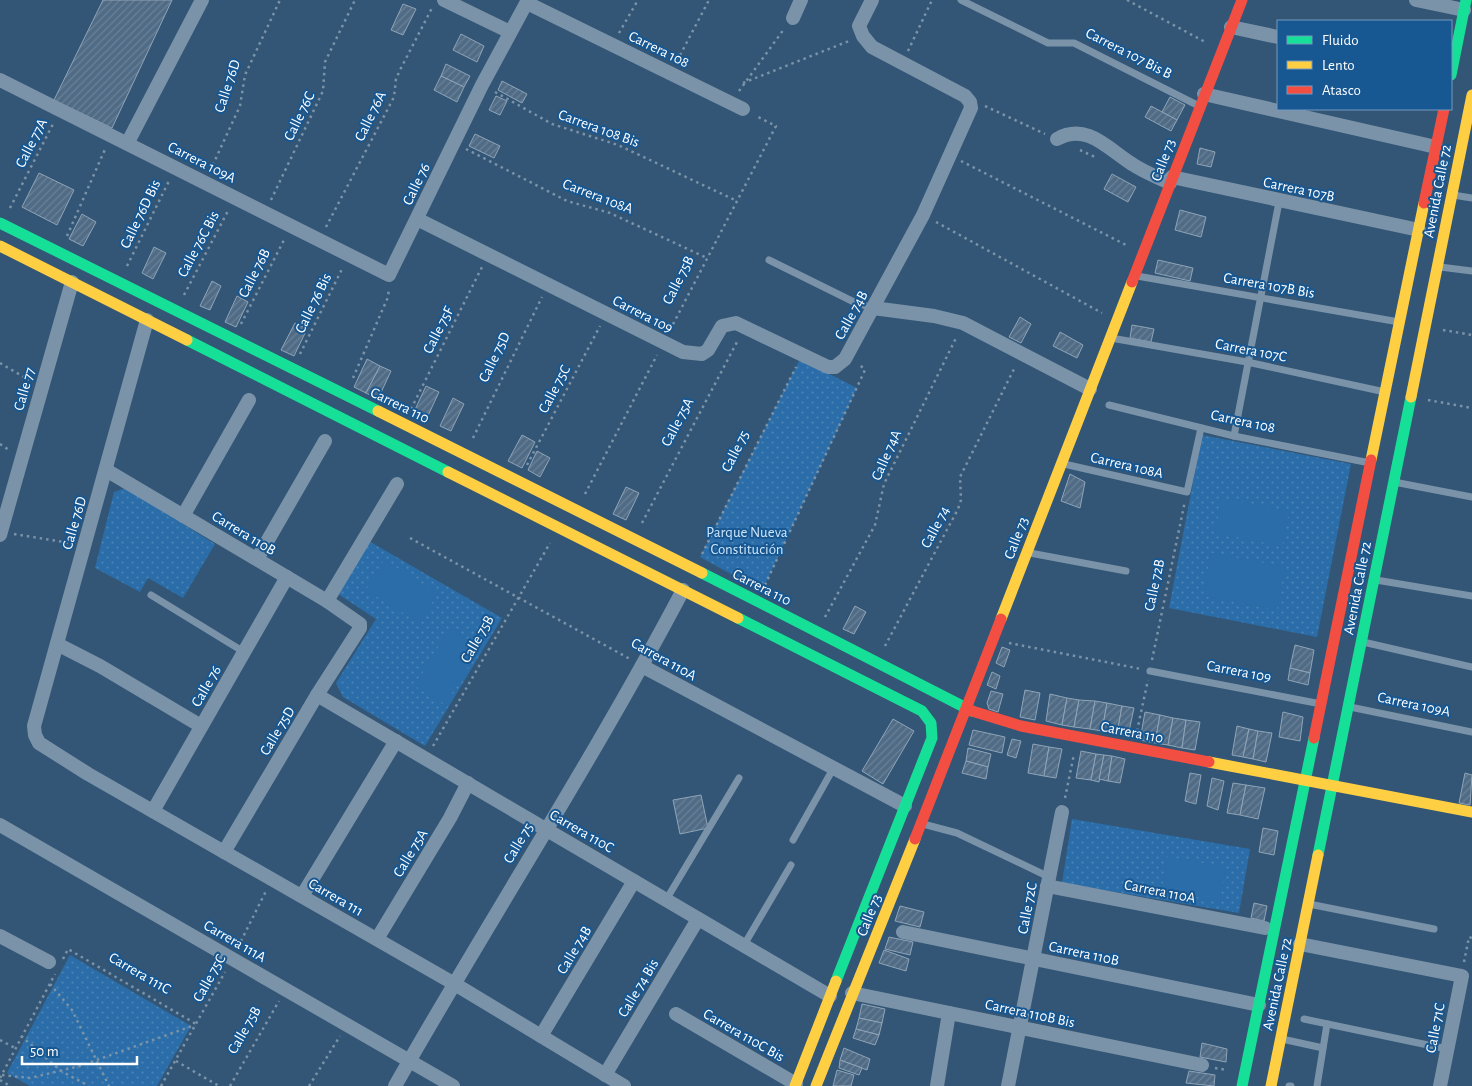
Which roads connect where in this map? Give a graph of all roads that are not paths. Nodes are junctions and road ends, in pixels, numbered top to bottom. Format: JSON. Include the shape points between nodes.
{"nodes":[{"id":1,"x":202,"y":0,"type":"edge"},
{"id":2,"x":444,"y":0,"type":"edge"},
{"id":3,"x":802,"y":0,"type":"edge"},
{"id":4,"x":872,"y":0,"type":"edge"},
{"id":5,"x":961,"y":0,"type":"edge"},
{"id":6,"x":1242,"y":0,"type":"edge"},
{"id":7,"x":1416,"y":0,"type":"edge"},
{"id":8,"x":528,"y":2,"type":"edge"},
{"id":9,"x":1465,"y":5,"type":"edge"},
{"id":10,"x":792,"y":18,"type":"road end"},
{"id":11,"x":1231,"y":27,"type":"junction"},
{"id":12,"x":510,"y":32,"type":"junction"},
{"id":13,"x":1277,"y":37,"type":"edge"},
{"id":14,"x":1452,"y":70,"type":"edge"},
{"id":15,"x":0,"y":80,"type":"edge"},
{"id":16,"x":1472,"y":95,"type":"edge"},
{"id":17,"x":1202,"y":100,"type":"junction"},
{"id":18,"x":738,"y":106,"type":"road end"},
{"id":19,"x":1444,"y":110,"type":"edge"},
{"id":20,"x":1057,"y":139,"type":"dead end"},
{"id":21,"x":128,"y":142,"type":"junction"},
{"id":22,"x":1436,"y":147,"type":"junction"},
{"id":23,"x":1171,"y":180,"type":"junction"},
{"id":24,"x":1452,"y":194,"type":"junction"},
{"id":25,"x":1472,"y":198,"type":"edge"},
{"id":26,"x":1279,"y":202,"type":"junction"},
{"id":27,"x":4,"y":218,"type":"edge"},
{"id":28,"x":417,"y":219,"type":"junction"},
{"id":29,"x":1419,"y":230,"type":"junction"},
{"id":30,"x":0,"y":246,"type":"edge"},
{"id":31,"x":44,"y":246,"type":"junction"},
{"id":32,"x":769,"y":260,"type":"dead end"},
{"id":33,"x":37,"y":264,"type":"junction"},
{"id":34,"x":1438,"y":266,"type":"junction"},
{"id":35,"x":1472,"y":271,"type":"edge"},
{"id":36,"x":389,"y":274,"type":"joint"},
{"id":37,"x":1134,"y":276,"type":"junction"},
{"id":38,"x":72,"y":282,"type":"junction"},
{"id":39,"x":1260,"y":296,"type":"junction"},
{"id":40,"x":873,"y":308,"type":"junction"},
{"id":41,"x":147,"y":320,"type":"junction"},
{"id":42,"x":1400,"y":322,"type":"junction"},
{"id":43,"x":1110,"y":338,"type":"junction"},
{"id":44,"x":845,"y":359,"type":"joint"},
{"id":45,"x":1247,"y":362,"type":"junction"},
{"id":46,"x":1090,"y":389,"type":"junction"},
{"id":47,"x":1385,"y":392,"type":"junction"},
{"id":48,"x":249,"y":400,"type":"dead end"},
{"id":49,"x":1109,"y":405,"type":"dead end"},
{"id":50,"x":1201,"y":428,"type":"junction"},
{"id":51,"x":1234,"y":436,"type":"junction"},
{"id":52,"x":325,"y":441,"type":"dead end"},
{"id":53,"x":1371,"y":463,"type":"junction"},
{"id":54,"x":1061,"y":464,"type":"junction"},
{"id":55,"x":106,"y":470,"type":"junction"},
{"id":56,"x":1394,"y":482,"type":"junction"},
{"id":57,"x":397,"y":484,"type":"dead end"},
{"id":58,"x":1472,"y":497,"type":"edge"},
{"id":59,"x":184,"y":516,"type":"junction"},
{"id":60,"x":0,"y":533,"type":"edge"},
{"id":61,"x":1027,"y":552,"type":"junction"},
{"id":62,"x":257,"y":559,"type":"junction"},
{"id":63,"x":1126,"y":571,"type":"dead end"},
{"id":64,"x":287,"y":577,"type":"junction"},
{"id":65,"x":1374,"y":579,"type":"junction"},
{"id":66,"x":683,"y":590,"type":"junction"},
{"id":67,"x":151,"y":595,"type":"dead end"},
{"id":68,"x":1472,"y":596,"type":"edge"},
{"id":69,"x":327,"y":601,"type":"junction"},
{"id":70,"x":360,"y":628,"type":"joint"},
{"id":71,"x":1362,"y":642,"type":"junction"},
{"id":72,"x":57,"y":644,"type":"junction"},
{"id":73,"x":244,"y":652,"type":"junction"},
{"id":74,"x":642,"y":666,"type":"junction"},
{"id":75,"x":1472,"y":667,"type":"edge"},
{"id":76,"x":1150,"y":671,"type":"road end"},
{"id":77,"x":317,"y":695,"type":"junction"},
{"id":78,"x":1321,"y":704,"type":"junction"},
{"id":79,"x":1348,"y":707,"type":"junction"},
{"id":80,"x":966,"y":708,"type":"junction"},
{"id":81,"x":201,"y":726,"type":"junction"},
{"id":82,"x":1472,"y":732,"type":"edge"},
{"id":83,"x":35,"y":735,"type":"joint"},
{"id":84,"x":396,"y":741,"type":"junction"},
{"id":85,"x":833,"y":769,"type":"junction"},
{"id":86,"x":739,"y":778,"type":"dead end"},
{"id":87,"x":1305,"y":779,"type":"junction"},
{"id":88,"x":468,"y":783,"type":"junction"},
{"id":89,"x":1333,"y":784,"type":"junction"},
{"id":90,"x":905,"y":806,"type":"junction"},
{"id":91,"x":153,"y":810,"type":"junction"},
{"id":92,"x":1062,"y":812,"type":"road end"},
{"id":93,"x":1472,"y":812,"type":"edge"},
{"id":94,"x":922,"y":824,"type":"junction"},
{"id":95,"x":0,"y":825,"type":"edge"},
{"id":96,"x":545,"y":829,"type":"junction"},
{"id":97,"x":793,"y":840,"type":"dead end"},
{"id":98,"x":224,"y":852,"type":"junction"},
{"id":99,"x":791,"y":865,"type":"dead end"},
{"id":100,"x":634,"y":881,"type":"junction"},
{"id":101,"x":1048,"y":882,"type":"junction"},
{"id":102,"x":302,"y":896,"type":"junction"},
{"id":103,"x":666,"y":900,"type":"junction"},
{"id":104,"x":1308,"y":904,"type":"junction"},
{"id":105,"x":698,"y":918,"type":"junction"},
{"id":106,"x":1266,"y":928,"type":"dead end"},
{"id":107,"x":1434,"y":929,"type":"dead end"},
{"id":108,"x":903,"y":932,"type":"dead end"},
{"id":109,"x":0,"y":936,"type":"edge"},
{"id":110,"x":377,"y":939,"type":"junction"},
{"id":111,"x":1300,"y":944,"type":"junction"},
{"id":112,"x":744,"y":945,"type":"junction"},
{"id":113,"x":1033,"y":959,"type":"junction"},
{"id":114,"x":56,"y":963,"type":"road end"},
{"id":115,"x":453,"y":983,"type":"junction"},
{"id":116,"x":852,"y":993,"type":"junction"},
{"id":117,"x":830,"y":996,"type":"junction"},
{"id":118,"x":1259,"y":1005,"type":"junction"},
{"id":119,"x":949,"y":1013,"type":"junction"},
{"id":120,"x":676,"y":1014,"type":"dead end"},
{"id":121,"x":1304,"y":1019,"type":"dead end"},
{"id":122,"x":1327,"y":1024,"type":"junction"},
{"id":123,"x":1020,"y":1028,"type":"junction"},
{"id":124,"x":541,"y":1036,"type":"junction"},
{"id":125,"x":1281,"y":1039,"type":"junction"},
{"id":126,"x":1323,"y":1048,"type":"junction"},
{"id":127,"x":1447,"y":1049,"type":"junction"},
{"id":128,"x":409,"y":1060,"type":"junction"},
{"id":129,"x":1202,"y":1065,"type":"road end"},
{"id":130,"x":605,"y":1075,"type":"junction"},
{"id":131,"x":795,"y":1085,"type":"edge"},
{"id":132,"x":394,"y":1086,"type":"edge"},
{"id":133,"x":453,"y":1086,"type":"edge"},
{"id":134,"x":624,"y":1086,"type":"edge"},
{"id":135,"x":816,"y":1086,"type":"edge"},
{"id":136,"x":937,"y":1086,"type":"edge"},
{"id":137,"x":1008,"y":1086,"type":"edge"},
{"id":138,"x":1242,"y":1086,"type":"edge"},
{"id":139,"x":1271,"y":1086,"type":"edge"},
{"id":140,"x":1317,"y":1086,"type":"edge"},
{"id":141,"x":1440,"y":1086,"type":"edge"}],
"edges":[{"from":1,"to":21,"type":"street"},
{"from":2,"to":12,"type":"street"},
{"from":3,"to":10,"type":"street"},
{"from":4,"to":40,"type":"street","name":"Calle 74B","via":[[860,26],[862,36],[872,48],[965,96],[971,108],[923,215]]},
{"from":5,"to":17,"type":"lane","name":"Carrera 107 Bis B","via":[[1048,43],[1074,43]]},
{"from":6,"to":11,"type":"main road","name":"Calle 73"},
{"from":7,"to":9,"type":"street"},
{"from":8,"to":12,"type":"street","name":"Calle 76"},
{"from":8,"to":18,"type":"street","name":"Carrera 108"},
{"from":9,"to":14,"type":"main road"},
{"from":11,"to":13,"type":"street"},
{"from":11,"to":17,"type":"main road","name":"Calle 73"},
{"from":12,"to":28,"type":"street","name":"Calle 76"},
{"from":15,"to":21,"type":"street","name":"Carrera 109A"},
{"from":16,"to":24,"type":"main road","name":"Avenida Calle 72"},
{"from":17,"to":22,"type":"street","name":"Carrera 107 Bis B"},
{"from":17,"to":23,"type":"main road","name":"Calle 73"},
{"from":19,"to":22,"type":"main road","name":"Avenida Calle 72"},
{"from":20,"to":23,"type":"street","name":"Carrera 107B","via":[[1067,134],[1094,138],[1149,174]]},
{"from":21,"to":36,"type":"street","name":"Carrera 109A"},
{"from":22,"to":29,"type":"main road","name":"Avenida Calle 72"},
{"from":23,"to":26,"type":"street","name":"Carrera 107B"},
{"from":23,"to":37,"type":"main road","name":"Calle 73"},
{"from":24,"to":25,"type":"lane"},
{"from":24,"to":34,"type":"main road","name":"Avenida Calle 72"},
{"from":26,"to":29,"type":"street","name":"Carrera 107B"},
{"from":26,"to":39,"type":"lane"},
{"from":27,"to":31,"type":"main road","name":"Carrera 110"},
{"from":28,"to":36,"type":"street","name":"Calle 76"},
{"from":28,"to":44,"type":"street","name":"Carrera 109","via":[[683,352],[702,354],[708,350],[722,326],[736,323],[828,367],[835,367]]},
{"from":29,"to":42,"type":"main road","name":"Avenida Calle 72"},
{"from":30,"to":33,"type":"main road"},
{"from":31,"to":33,"type":"main road"},
{"from":31,"to":80,"type":"main road","name":"Carrera 110","via":[[598,520]]},
{"from":32,"to":40,"type":"lane","via":[[856,303]]},
{"from":33,"to":38,"type":"main road"},
{"from":34,"to":35,"type":"lane"},
{"from":34,"to":56,"type":"main road","name":"Avenida Calle 72"},
{"from":37,"to":39,"type":"lane","name":"Carrera 107B Bis"},
{"from":37,"to":43,"type":"main road","name":"Calle 73"},
{"from":38,"to":41,"type":"main road"},
{"from":38,"to":60,"type":"street","name":"Calle 77"},
{"from":39,"to":42,"type":"lane","name":"Carrera 107B Bis"},
{"from":39,"to":45,"type":"lane"},
{"from":40,"to":44,"type":"street","name":"Calle 74B"},
{"from":40,"to":46,"type":"street","via":[[934,316],[963,324]]},
{"from":41,"to":55,"type":"street","name":"Calle 76D"},
{"from":41,"to":66,"type":"main road"},
{"from":42,"to":47,"type":"main road","name":"Avenida Calle 72"},
{"from":43,"to":45,"type":"lane","name":"Carrera 107C"},
{"from":43,"to":46,"type":"main road","name":"Calle 73"},
{"from":45,"to":47,"type":"lane","name":"Carrera 107C"},
{"from":45,"to":51,"type":"lane"},
{"from":46,"to":54,"type":"main road","name":"Calle 73"},
{"from":47,"to":53,"type":"main road","name":"Avenida Calle 72"},
{"from":48,"to":59,"type":"street"},
{"from":49,"to":50,"type":"lane","name":"Carrera 108"},
{"from":50,"to":51,"type":"lane","name":"Carrera 108"},
{"from":50,"to":54,"type":"lane","name":"Carrera 108A","via":[[1187,492]]},
{"from":51,"to":53,"type":"lane","name":"Carrera 108"},
{"from":52,"to":62,"type":"street"},
{"from":53,"to":78,"type":"main road","name":"Avenida Calle 72"},
{"from":54,"to":61,"type":"main road","name":"Calle 73"},
{"from":55,"to":59,"type":"street","name":"Carrera 110B"},
{"from":55,"to":72,"type":"street","name":"Calle 76D"},
{"from":56,"to":58,"type":"lane"},
{"from":56,"to":65,"type":"main road","name":"Avenida Calle 72"},
{"from":57,"to":69,"type":"street"},
{"from":59,"to":62,"type":"street","name":"Carrera 110B"},
{"from":61,"to":63,"type":"lane"},
{"from":61,"to":80,"type":"main road","name":"Calle 73"},
{"from":62,"to":64,"type":"street","name":"Carrera 110B"},
{"from":64,"to":69,"type":"street","name":"Carrera 110B"},
{"from":64,"to":73,"type":"street","name":"Calle 76"},
{"from":65,"to":68,"type":"lane"},
{"from":65,"to":71,"type":"main road","name":"Avenida Calle 72"},
{"from":66,"to":74,"type":"street","name":"Calle 75"},
{"from":66,"to":90,"type":"main road","name":"Calle 73","via":[[922,711],[931,720],[932,738]]},
{"from":67,"to":73,"type":"lane"},
{"from":69,"to":70,"type":"street","name":"Carrera 110B","via":[[356,620]]},
{"from":70,"to":77,"type":"street","name":"Calle 75D"},
{"from":71,"to":75,"type":"lane"},
{"from":71,"to":79,"type":"main road","name":"Avenida Calle 72"},
{"from":72,"to":81,"type":"street"},
{"from":72,"to":83,"type":"street","name":"Calle 76D","via":[[34,726]]},
{"from":73,"to":81,"type":"street","name":"Calle 76"},
{"from":74,"to":85,"type":"street","name":"Carrera 110A"},
{"from":74,"to":96,"type":"street","name":"Calle 75"},
{"from":76,"to":78,"type":"lane","name":"Carrera 109"},
{"from":77,"to":84,"type":"street","name":"Carrera 110C"},
{"from":77,"to":98,"type":"street","name":"Calle 75D"},
{"from":78,"to":87,"type":"main road","name":"Avenida Calle 72"},
{"from":79,"to":82,"type":"lane","name":"Carrera 109A"},
{"from":79,"to":89,"type":"main road","name":"Avenida Calle 72"},
{"from":80,"to":87,"type":"main road","name":"Carrera 110","via":[[1006,723]]},
{"from":80,"to":94,"type":"main road","name":"Calle 73"},
{"from":81,"to":91,"type":"street","name":"Calle 76"},
{"from":83,"to":91,"type":"street","name":"Carrera 111","via":[[48,750]]},
{"from":84,"to":88,"type":"street","name":"Carrera 110C"},
{"from":84,"to":102,"type":"street"},
{"from":85,"to":90,"type":"street","name":"Carrera 110A"},
{"from":85,"to":97,"type":"lane"},
{"from":86,"to":103,"type":"lane"},
{"from":87,"to":89,"type":"main road","name":"Carrera 110"},
{"from":87,"to":118,"type":"main road","name":"Avenida Calle 72"},
{"from":88,"to":96,"type":"street","name":"Carrera 110C"},
{"from":88,"to":110,"type":"street","name":"Calle 75A"},
{"from":89,"to":93,"type":"main road","name":"Carrera 110"},
{"from":89,"to":104,"type":"main road","name":"Avenida Calle 72"},
{"from":90,"to":117,"type":"main road","name":"Calle 73"},
{"from":91,"to":98,"type":"street","name":"Carrera 111"},
{"from":92,"to":101,"type":"street","name":"Calle 72C"},
{"from":94,"to":101,"type":"lane","via":[[957,834]]},
{"from":94,"to":116,"type":"main road","name":"Calle 73"},
{"from":95,"to":128,"type":"street","name":"Carrera 111A"},
{"from":96,"to":100,"type":"street","name":"Carrera 110C"},
{"from":96,"to":115,"type":"street","name":"Calle 75"},
{"from":98,"to":102,"type":"street","name":"Carrera 111"},
{"from":99,"to":112,"type":"lane"},
{"from":100,"to":103,"type":"street","name":"Carrera 110C"},
{"from":100,"to":124,"type":"street","name":"Calle 74B"},
{"from":101,"to":106,"type":"street","name":"Carrera 110A"},
{"from":101,"to":113,"type":"street","name":"Calle 72C"},
{"from":102,"to":110,"type":"street","name":"Carrera 111"},
{"from":103,"to":105,"type":"street","name":"Carrera 110C"},
{"from":104,"to":107,"type":"lane"},
{"from":104,"to":111,"type":"main road","name":"Avenida Calle 72"},
{"from":105,"to":112,"type":"street","name":"Carrera 110C"},
{"from":105,"to":130,"type":"street","name":"Calle 74 Bis"},
{"from":108,"to":113,"type":"street","name":"Carrera 110B"},
{"from":109,"to":114,"type":"street"},
{"from":110,"to":115,"type":"street","name":"Carrera 111"},
{"from":111,"to":125,"type":"main road","name":"Avenida Calle 72"},
{"from":111,"to":127,"type":"street","name":"Calle 71C","via":[[1462,976]]},
{"from":112,"to":117,"type":"street","name":"Carrera 110C"},
{"from":113,"to":118,"type":"street","name":"Carrera 110B"},
{"from":113,"to":123,"type":"street","name":"Calle 72C"},
{"from":115,"to":124,"type":"street","name":"Carrera 111"},
{"from":115,"to":128,"type":"street","name":"Calle 75"},
{"from":116,"to":119,"type":"street","name":"Carrera 110B Bis"},
{"from":116,"to":135,"type":"main road","name":"Calle 73"},
{"from":117,"to":131,"type":"main road","name":"Calle 73"},
{"from":118,"to":138,"type":"main road","name":"Avenida Calle 72"},
{"from":119,"to":123,"type":"street","name":"Carrera 110B Bis"},
{"from":119,"to":136,"type":"street"},
{"from":120,"to":131,"type":"street","name":"Carrera 110C Bis"},
{"from":121,"to":122,"type":"lane"},
{"from":122,"to":126,"type":"lane"},
{"from":122,"to":127,"type":"lane"},
{"from":123,"to":129,"type":"street","name":"Carrera 110B Bis"},
{"from":123,"to":137,"type":"street","name":"Calle 72C"},
{"from":124,"to":130,"type":"street","name":"Carrera 111"},
{"from":125,"to":126,"type":"lane"},
{"from":125,"to":139,"type":"main road","name":"Avenida Calle 72"},
{"from":126,"to":140,"type":"lane"},
{"from":127,"to":141,"type":"street","name":"Calle 71C"},
{"from":128,"to":132,"type":"street","name":"Calle 75"},
{"from":128,"to":133,"type":"street","name":"Carrera 111A"},
{"from":130,"to":134,"type":"street","name":"Carrera 111"}]}
